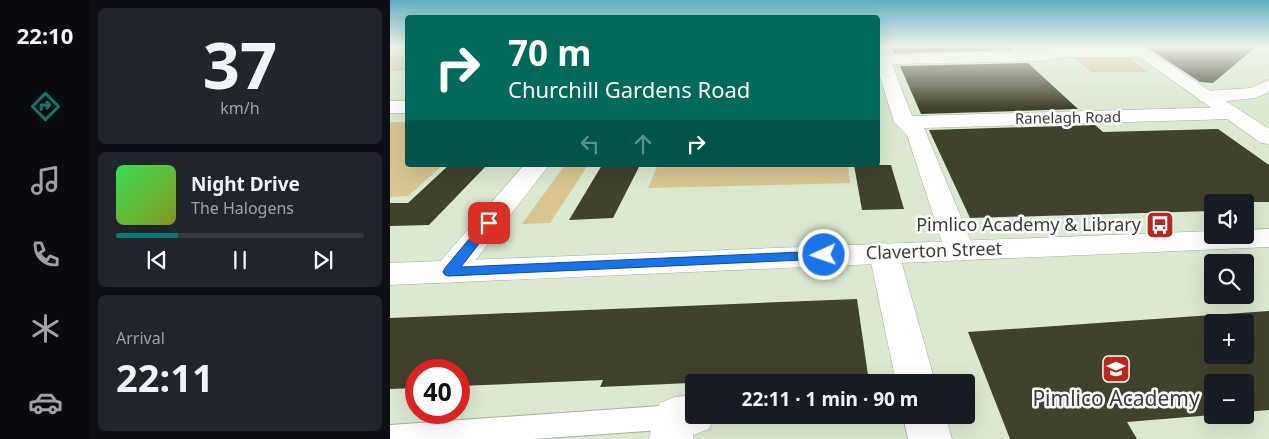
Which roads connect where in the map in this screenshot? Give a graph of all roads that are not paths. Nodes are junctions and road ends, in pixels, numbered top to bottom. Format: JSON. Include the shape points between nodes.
{"nodes":[{"id":1,"x":883,"y":66,"type":"edge"},
{"id":2,"x":1162,"y":66,"type":"edge"},
{"id":3,"x":1261,"y":94,"type":"edge"},
{"id":4,"x":1207,"y":97,"type":"junction"},
{"id":5,"x":405,"y":106,"type":"edge"},
{"id":6,"x":390,"y":107,"type":"edge"},
{"id":7,"x":1232,"y":113,"type":"junction"},
{"id":8,"x":904,"y":122,"type":"junction"},
{"id":9,"x":1269,"y":138,"type":"edge"},
{"id":10,"x":535,"y":167,"type":"edge"},
{"id":11,"x":1269,"y":238,"type":"edge"},
{"id":12,"x":960,"y":251,"type":"junction"},
{"id":13,"x":884,"y":252,"type":"junction"},
{"id":14,"x":449,"y":272,"type":"junction"},
{"id":15,"x":390,"y":274,"type":"edge"},
{"id":16,"x":914,"y":374,"type":"edge"},
{"id":17,"x":680,"y":424,"type":"edge"},
{"id":18,"x":926,"y":424,"type":"edge"},
{"id":19,"x":390,"y":437,"type":"edge"},
{"id":20,"x":930,"y":439,"type":"edge"}],
"edges":[{"from":1,"to":8,"type":"street"},
{"from":2,"to":4,"type":"street"},
{"from":3,"to":4,"type":"street"},
{"from":4,"to":7,"type":"street"},
{"from":5,"to":6,"type":"street"},
{"from":7,"to":8,"type":"street","name":"Ranelagh Road"},
{"from":7,"to":9,"type":"street"},
{"from":8,"to":12,"type":"street","via":[[917,132]]},
{"from":10,"to":14,"type":"street"},
{"from":11,"to":12,"type":"street","name":"Claverton Street"},
{"from":12,"to":13,"type":"street","name":"Claverton Street"},
{"from":13,"to":14,"type":"street","name":"Claverton Street"},
{"from":13,"to":16,"type":"street"},
{"from":14,"to":15,"type":"street","name":"Claverton Street"},
{"from":17,"to":19,"type":"lane"},
{"from":18,"to":20,"type":"street"}]}
